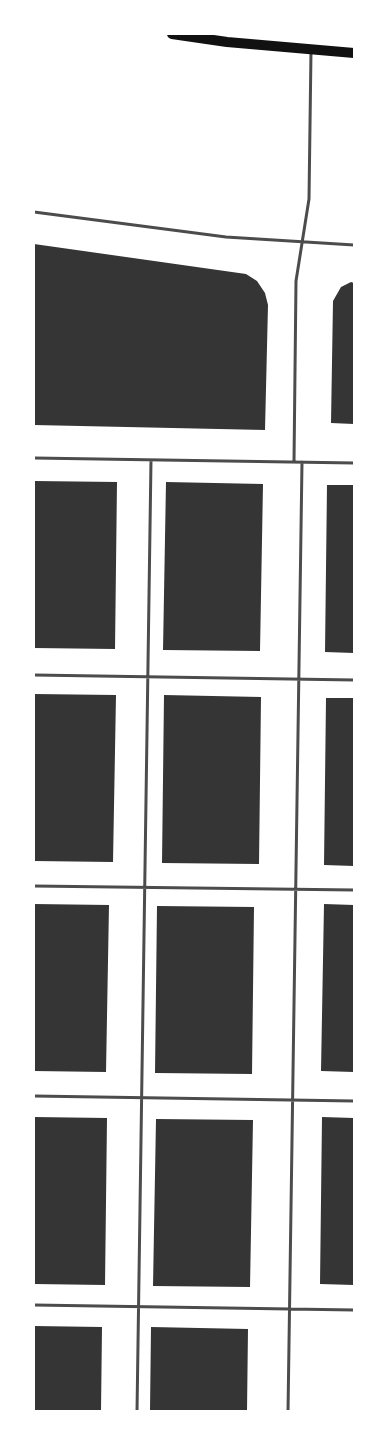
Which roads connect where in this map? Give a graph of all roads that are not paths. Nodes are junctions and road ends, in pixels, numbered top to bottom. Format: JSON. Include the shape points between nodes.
{"nodes":[{"id":1,"x":172,"y":34,"type":"edge"},
{"id":2,"x":311,"y":50,"type":"junction"},
{"id":3,"x":354,"y":53,"type":"edge"},
{"id":4,"x":34,"y":212,"type":"edge"},
{"id":5,"x":302,"y":242,"type":"junction"},
{"id":6,"x":354,"y":246,"type":"edge"},
{"id":7,"x":34,"y":458,"type":"edge"},
{"id":8,"x":151,"y":460,"type":"junction"},
{"id":9,"x":294,"y":462,"type":"junction"},
{"id":10,"x":302,"y":462,"type":"junction"},
{"id":11,"x":354,"y":463,"type":"edge"},
{"id":12,"x":34,"y":675,"type":"edge"},
{"id":13,"x":148,"y":677,"type":"junction"},
{"id":14,"x":299,"y":679,"type":"junction"},
{"id":15,"x":354,"y":680,"type":"edge"},
{"id":16,"x":34,"y":886,"type":"edge"},
{"id":17,"x":145,"y":887,"type":"junction"},
{"id":18,"x":295,"y":890,"type":"junction"},
{"id":19,"x":354,"y":890,"type":"edge"},
{"id":20,"x":34,"y":1096,"type":"edge"},
{"id":21,"x":142,"y":1098,"type":"junction"},
{"id":22,"x":292,"y":1100,"type":"junction"},
{"id":23,"x":354,"y":1101,"type":"edge"},
{"id":24,"x":34,"y":1305,"type":"edge"},
{"id":25,"x":138,"y":1307,"type":"junction"},
{"id":26,"x":289,"y":1309,"type":"junction"},
{"id":27,"x":354,"y":1310,"type":"edge"},
{"id":28,"x":137,"y":1411,"type":"edge"},
{"id":29,"x":288,"y":1411,"type":"edge"}],
"edges":[{"from":1,"to":2,"type":"main road"},
{"from":2,"to":3,"type":"main road"},
{"from":2,"to":5,"type":"lane","via":[[309,199]]},
{"from":4,"to":5,"type":"lane","via":[[226,237]]},
{"from":5,"to":6,"type":"lane"},
{"from":5,"to":9,"type":"lane","via":[[296,281]]},
{"from":7,"to":8,"type":"lane"},
{"from":8,"to":9,"type":"lane"},
{"from":8,"to":13,"type":"lane"},
{"from":9,"to":10,"type":"lane"},
{"from":10,"to":11,"type":"lane"},
{"from":10,"to":14,"type":"lane"},
{"from":12,"to":13,"type":"lane"},
{"from":13,"to":14,"type":"lane"},
{"from":13,"to":17,"type":"lane"},
{"from":14,"to":15,"type":"lane"},
{"from":14,"to":18,"type":"lane"},
{"from":16,"to":17,"type":"lane"},
{"from":17,"to":18,"type":"lane"},
{"from":17,"to":21,"type":"lane"},
{"from":18,"to":19,"type":"lane"},
{"from":18,"to":22,"type":"lane"},
{"from":20,"to":21,"type":"lane"},
{"from":21,"to":22,"type":"lane"},
{"from":21,"to":25,"type":"lane"},
{"from":22,"to":23,"type":"lane"},
{"from":22,"to":26,"type":"lane"},
{"from":24,"to":25,"type":"lane"},
{"from":25,"to":26,"type":"lane"},
{"from":25,"to":28,"type":"lane"},
{"from":26,"to":27,"type":"lane"},
{"from":26,"to":29,"type":"lane"}]}
